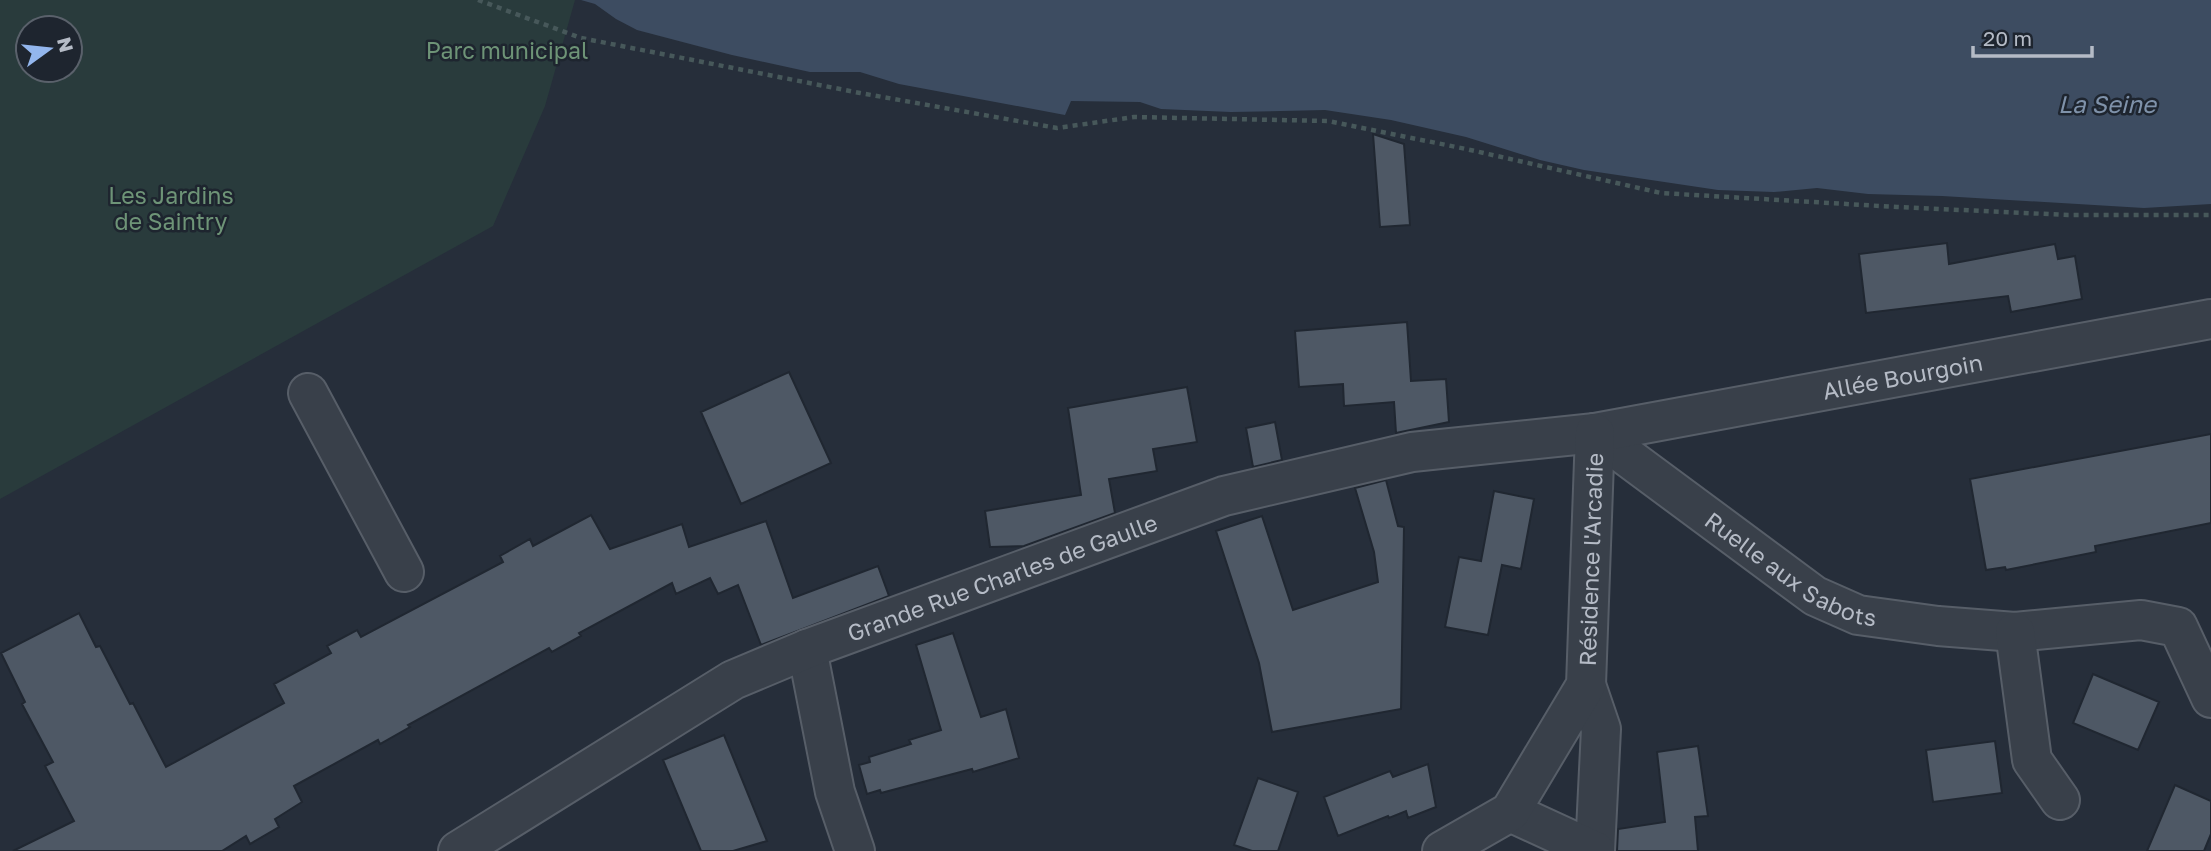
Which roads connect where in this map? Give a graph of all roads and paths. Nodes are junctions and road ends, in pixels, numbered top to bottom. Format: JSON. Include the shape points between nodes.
{"nodes":[{"id":1,"x":478,"y":0,"type":"edge"},
{"id":2,"x":2211,"y":215,"type":"edge"},
{"id":3,"x":2211,"y":319,"type":"edge"},
{"id":4,"x":308,"y":393,"type":"dead end"},
{"id":5,"x":1595,"y":433,"type":"junction"},
{"id":6,"x":404,"y":572,"type":"dead end"},
{"id":7,"x":2015,"y":632,"type":"junction"},
{"id":8,"x":807,"y":649,"type":"junction"},
{"id":9,"x":1586,"y":685,"type":"junction"},
{"id":10,"x":2211,"y":698,"type":"edge"},
{"id":11,"x":2060,"y":800,"type":"dead end"},
{"id":12,"x":1510,"y":812,"type":"junction"},
{"id":13,"x":458,"y":851,"type":"edge"},
{"id":14,"x":855,"y":851,"type":"edge"},
{"id":15,"x":1442,"y":851,"type":"edge"},
{"id":16,"x":1595,"y":851,"type":"edge"}],
"edges":[{"from":1,"to":2,"type":"path","via":[[581,38],[1057,128],[1134,117],[1328,121],[1661,193],[2055,214]]},
{"from":3,"to":5,"type":"street","name":"Allée Bourgoin"},
{"from":4,"to":6,"type":"street"},
{"from":5,"to":7,"type":"street","name":"Ruelle aux Sabots","via":[[1815,596],[1858,615]]},
{"from":5,"to":8,"type":"street","name":"Grande Rue Charles de Gaulle","via":[[1412,453],[1224,496]]},
{"from":5,"to":9,"type":"street","name":"Résidence l'Arcadie"},
{"from":7,"to":10,"type":"street","name":"Ruelle aux Sabots","via":[[2141,620],[2178,628]]},
{"from":7,"to":11,"type":"street","via":[[2032,760]]},
{"from":8,"to":13,"type":"street","name":"Grande Rue Charles de Gaulle","via":[[733,680]]},
{"from":8,"to":14,"type":"street","via":[[835,792]]},
{"from":9,"to":12,"type":"street","name":"Résidence l'Arcadie"},
{"from":9,"to":16,"type":"street","name":"Résidence l'Arcadie","via":[[1601,729]]},
{"from":12,"to":15,"type":"street","name":"Résidence l'Arcadie"},
{"from":12,"to":16,"type":"street","name":"Résidence l'Arcadie"}]}
